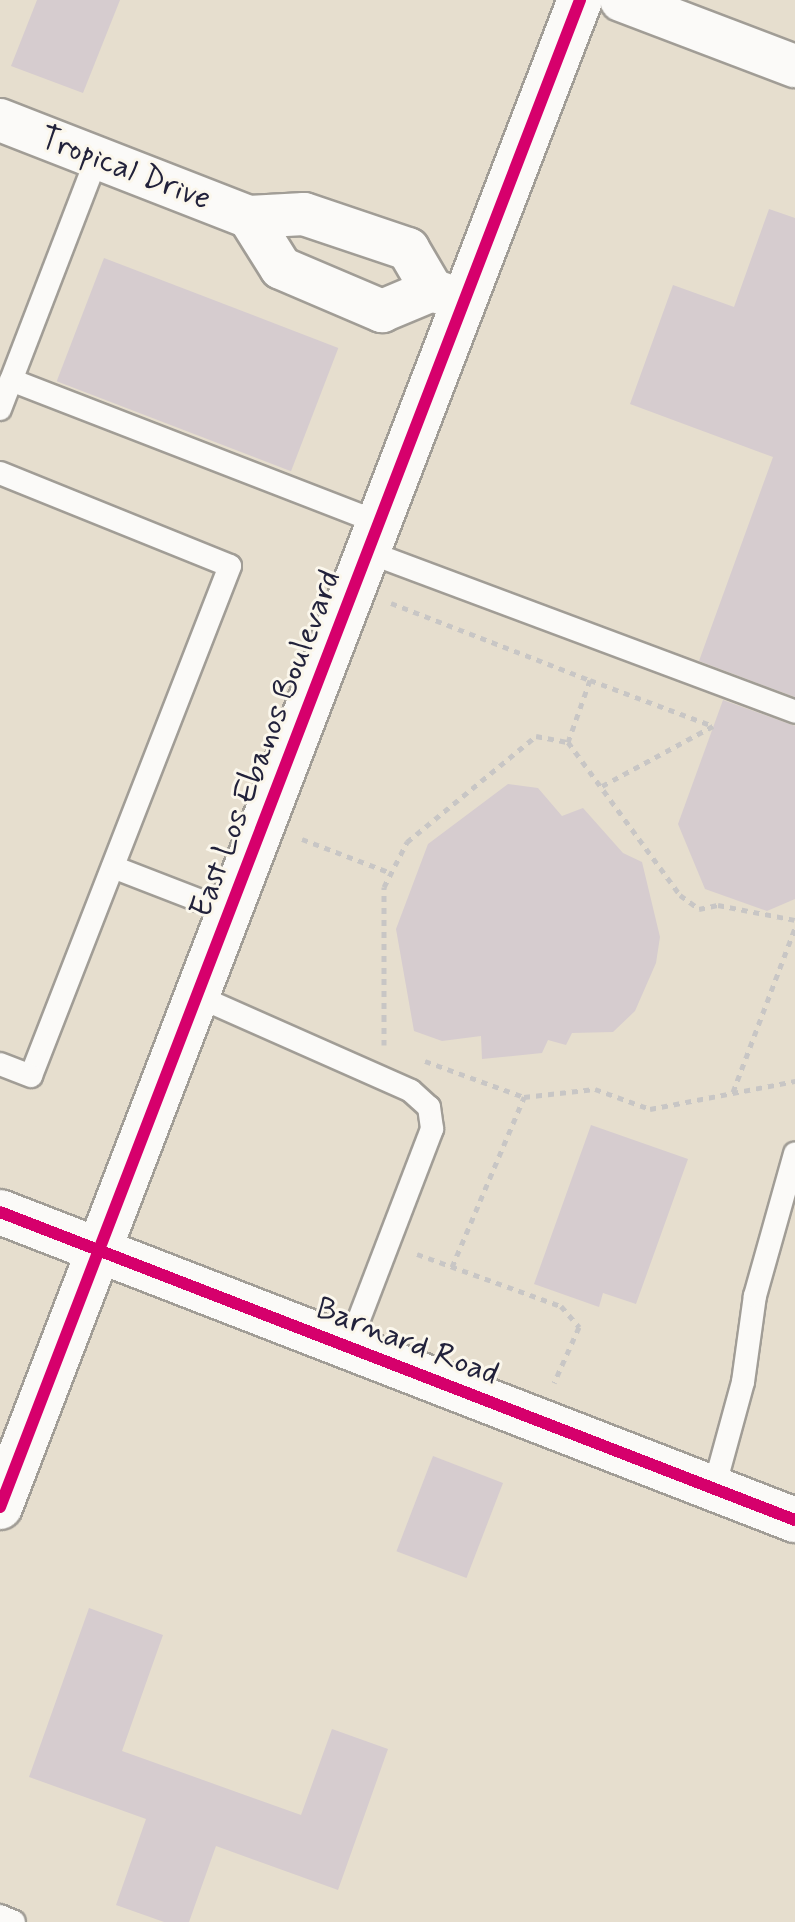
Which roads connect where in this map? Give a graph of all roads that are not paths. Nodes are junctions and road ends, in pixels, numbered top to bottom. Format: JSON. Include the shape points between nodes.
{"nodes":[{"id":1,"x":580,"y":0,"type":"edge"},
{"id":2,"x":621,"y":0,"type":"edge"},
{"id":3,"x":795,"y":66,"type":"edge"},
{"id":4,"x":0,"y":120,"type":"edge"},
{"id":5,"x":97,"y":158,"type":"junction"},
{"id":6,"x":249,"y":217,"type":"junction"},
{"id":7,"x":448,"y":296,"type":"junction"},
{"id":8,"x":11,"y":380,"type":"junction"},
{"id":9,"x":0,"y":409,"type":"edge"},
{"id":10,"x":0,"y":473,"type":"edge"},
{"id":11,"x":367,"y":554,"type":"junction"},
{"id":12,"x":795,"y":712,"type":"edge"},
{"id":13,"x":113,"y":867,"type":"junction"},
{"id":14,"x":229,"y":912,"type":"junction"},
{"id":15,"x":197,"y":996,"type":"junction"},
{"id":16,"x":0,"y":1064,"type":"edge"},
{"id":17,"x":795,"y":1154,"type":"edge"},
{"id":18,"x":0,"y":1212,"type":"edge"},
{"id":19,"x":99,"y":1252,"type":"junction"},
{"id":20,"x":348,"y":1348,"type":"junction"},
{"id":21,"x":714,"y":1488,"type":"junction"},
{"id":22,"x":0,"y":1507,"type":"edge"},
{"id":23,"x":795,"y":1520,"type":"edge"},
{"id":24,"x":0,"y":1916,"type":"edge"},
{"id":25,"x":14,"y":1922,"type":"edge"}],
"edges":[{"from":1,"to":7,"type":"street","name":"East Los Ebanos Boulevard"},
{"from":2,"to":3,"type":"street"},
{"from":4,"to":5,"type":"street","name":"Tropical Drive"},
{"from":5,"to":6,"type":"street","name":"Tropical Drive"},
{"from":5,"to":8,"type":"lane"},
{"from":6,"to":7,"type":"street","name":"Tropical Drive","via":[[304,214],[408,249]]},
{"from":6,"to":7,"type":"street","name":"Tropical Drive","via":[[281,268],[382,311]]},
{"from":7,"to":11,"type":"street","name":"East Los Ebanos Boulevard"},
{"from":8,"to":9,"type":"lane"},
{"from":8,"to":11,"type":"lane"},
{"from":10,"to":13,"type":"lane","via":[[230,566]]},
{"from":11,"to":12,"type":"lane"},
{"from":11,"to":14,"type":"street","name":"East Los Ebanos Boulevard"},
{"from":13,"to":14,"type":"lane"},
{"from":13,"to":16,"type":"lane","via":[[31,1076]]},
{"from":14,"to":15,"type":"street","name":"East Los Ebanos Boulevard"},
{"from":15,"to":19,"type":"street","name":"East Los Ebanos Boulevard"},
{"from":15,"to":20,"type":"lane","via":[[411,1091],[429,1107],[432,1129]]},
{"from":17,"to":21,"type":"lane","via":[[755,1296],[743,1382]]},
{"from":18,"to":19,"type":"street","name":"Barnard Road"},
{"from":19,"to":20,"type":"street","name":"Barnard Road"},
{"from":19,"to":22,"type":"street","name":"East Los Ebanos Boulevard"},
{"from":20,"to":21,"type":"street","name":"Barnard Road"},
{"from":21,"to":23,"type":"street","name":"Barnard Road"},
{"from":24,"to":25,"type":"lane"}]}
